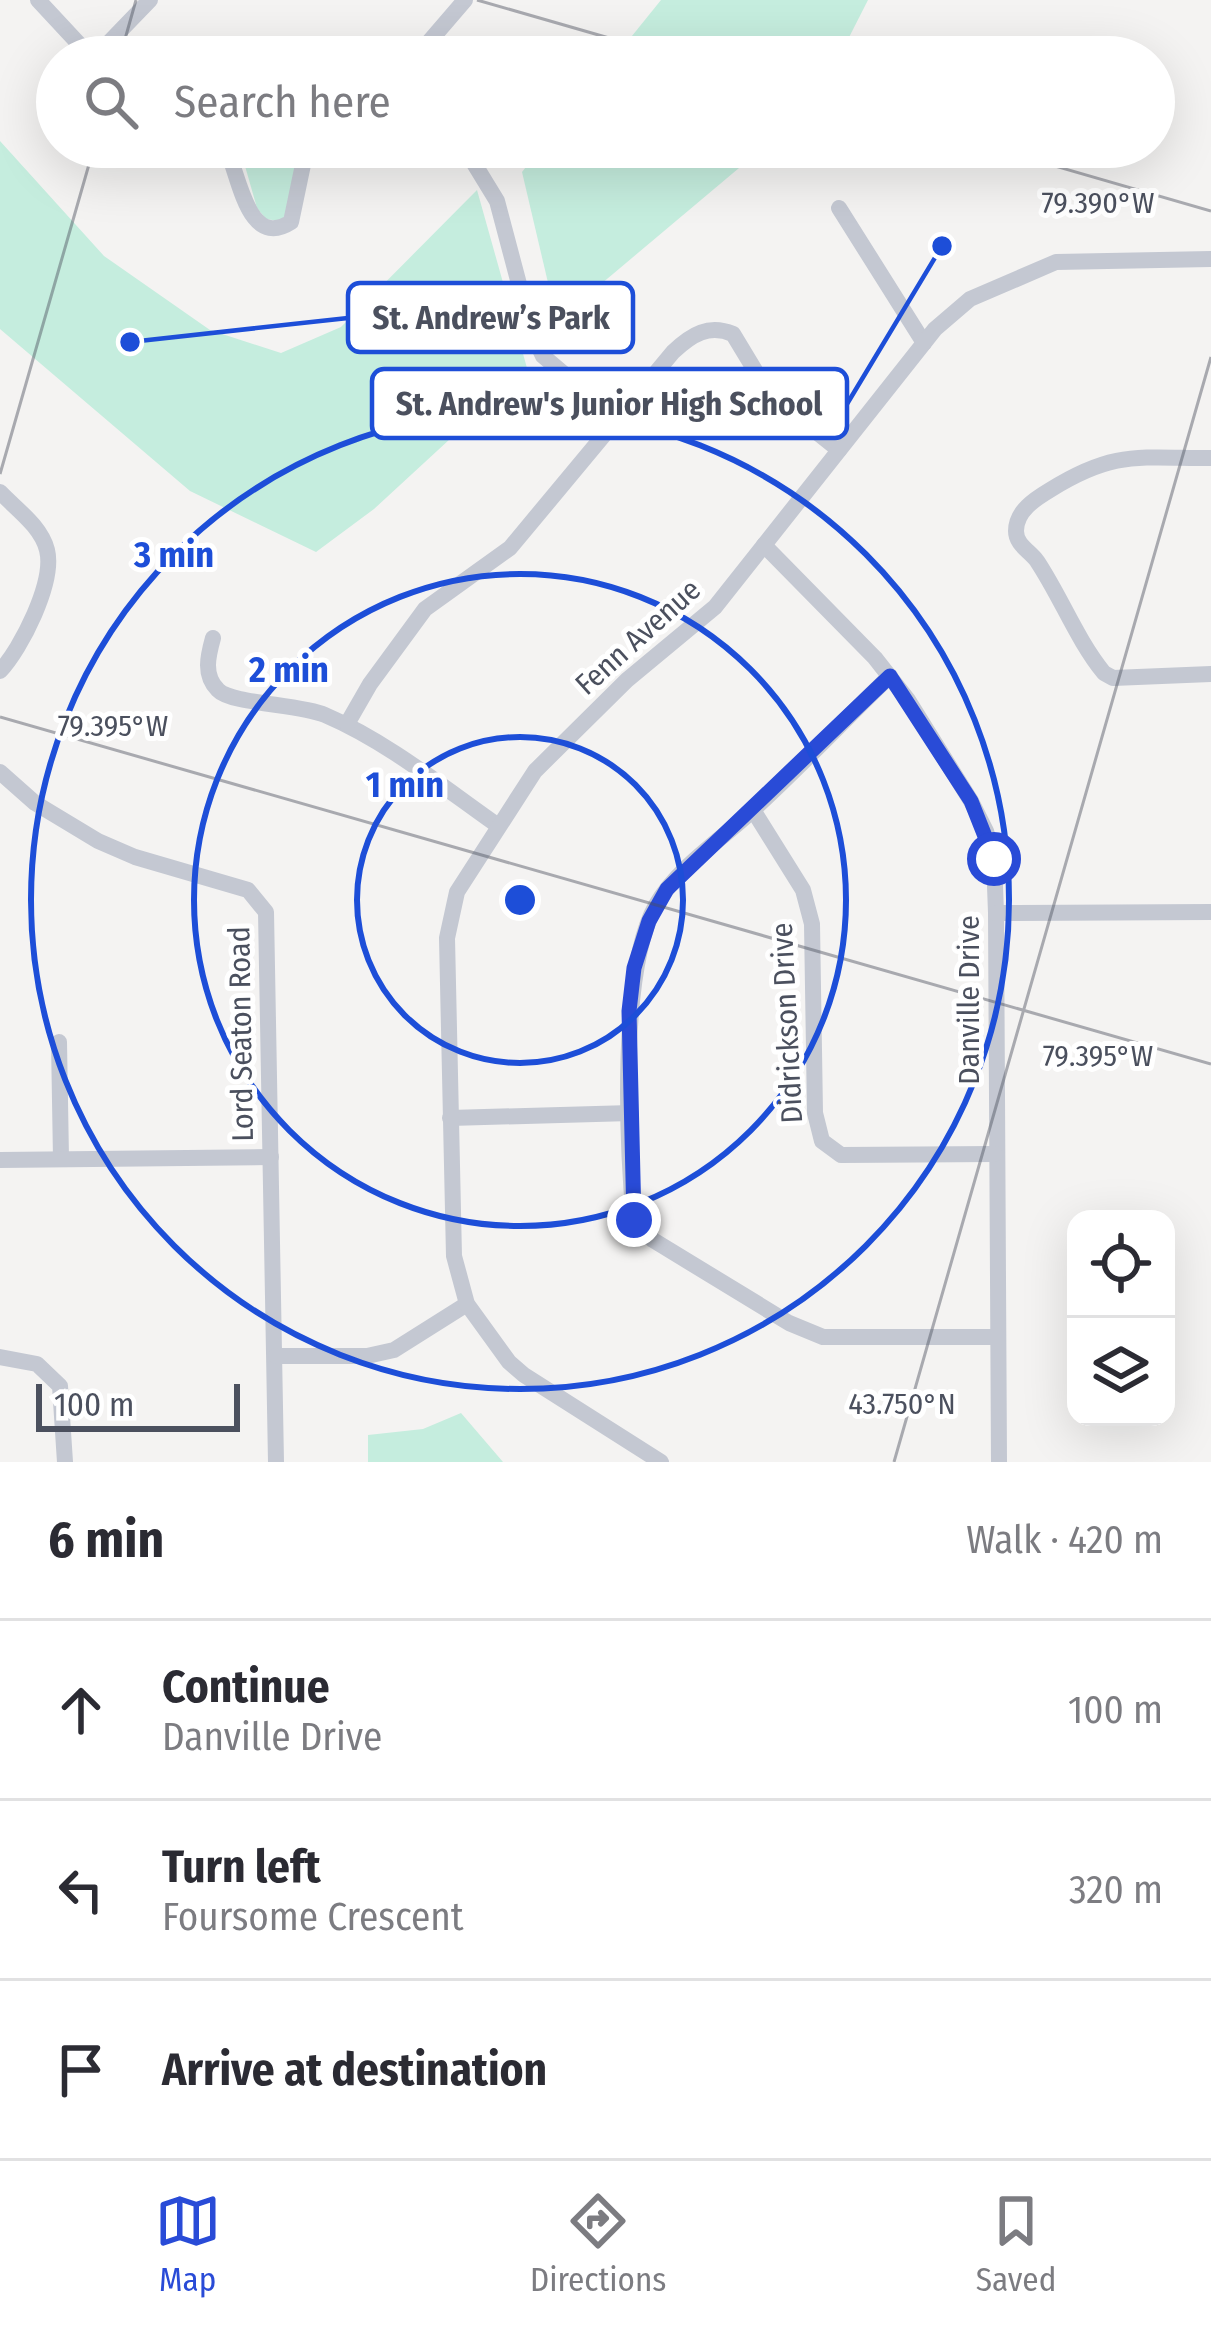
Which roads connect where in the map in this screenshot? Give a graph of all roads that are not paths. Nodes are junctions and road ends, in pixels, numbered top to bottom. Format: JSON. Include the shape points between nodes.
{"nodes":[{"id":1,"x":38,"y":0,"type":"edge"},
{"id":2,"x":151,"y":0,"type":"edge"},
{"id":3,"x":465,"y":0,"type":"edge"},
{"id":4,"x":73,"y":36,"type":"edge"},
{"id":5,"x":114,"y":36,"type":"edge"},
{"id":6,"x":434,"y":36,"type":"edge"},
{"id":7,"x":228,"y":168,"type":"edge"},
{"id":8,"x":307,"y":168,"type":"edge"},
{"id":9,"x":477,"y":168,"type":"edge"},
{"id":10,"x":839,"y":208,"type":"dead end"},
{"id":11,"x":1211,"y":259,"type":"edge"},
{"id":12,"x":924,"y":343,"type":"junction"},
{"id":13,"x":616,"y":418,"type":"junction"},
{"id":14,"x":839,"y":450,"type":"junction"},
{"id":15,"x":1211,"y":458,"type":"edge"},
{"id":16,"x":0,"y":492,"type":"edge"},
{"id":17,"x":764,"y":545,"type":"junction"},
{"id":18,"x":214,"y":638,"type":"dead end"},
{"id":19,"x":0,"y":671,"type":"edge"},
{"id":20,"x":1211,"y":674,"type":"edge"},
{"id":21,"x":890,"y":676,"type":"junction"},
{"id":22,"x":347,"y":724,"type":"junction"},
{"id":23,"x":0,"y":772,"type":"edge"},
{"id":24,"x":753,"y":810,"type":"junction"},
{"id":25,"x":497,"y":825,"type":"junction"},
{"id":26,"x":1211,"y":912,"type":"edge"},
{"id":27,"x":996,"y":913,"type":"junction"},
{"id":28,"x":59,"y":1042,"type":"dead end"},
{"id":29,"x":631,"y":1113,"type":"junction"},
{"id":30,"x":450,"y":1118,"type":"junction"},
{"id":31,"x":995,"y":1154,"type":"junction"},
{"id":32,"x":271,"y":1157,"type":"junction"},
{"id":33,"x":61,"y":1159,"type":"junction"},
{"id":34,"x":0,"y":1160,"type":"edge"},
{"id":35,"x":467,"y":1304,"type":"junction"},
{"id":36,"x":998,"y":1337,"type":"junction"},
{"id":37,"x":0,"y":1357,"type":"edge"},
{"id":38,"x":276,"y":1357,"type":"junction"},
{"id":39,"x":65,"y":1462,"type":"edge"},
{"id":40,"x":276,"y":1462,"type":"edge"},
{"id":41,"x":661,"y":1462,"type":"edge"},
{"id":42,"x":999,"y":1462,"type":"edge"}],
"edges":[{"from":1,"to":4,"type":"street"},
{"from":2,"to":5,"type":"street"},
{"from":3,"to":6,"type":"street"},
{"from":7,"to":8,"type":"street","via":[[250,217],[266,229],[290,222]]},
{"from":9,"to":13,"type":"street","via":[[497,201],[543,356]]},
{"from":10,"to":12,"type":"street"},
{"from":11,"to":12,"type":"street","name":"Fenn Avenue","via":[[1056,262],[970,299]]},
{"from":12,"to":14,"type":"street","name":"Fenn Avenue"},
{"from":13,"to":14,"type":"street","via":[[685,341],[711,328],[734,334],[770,395]]},
{"from":13,"to":22,"type":"street","via":[[510,548],[425,609]]},
{"from":14,"to":17,"type":"street","name":"Fenn Avenue"},
{"from":15,"to":20,"type":"street","via":[[1089,466],[1030,503],[1016,532],[1104,673]]},
{"from":16,"to":19,"type":"street","via":[[39,533],[48,566],[17,654]]},
{"from":17,"to":21,"type":"street","name":"Danville Drive"},
{"from":17,"to":25,"type":"street","name":"Fenn Avenue","via":[[703,620],[545,759]]},
{"from":18,"to":22,"type":"street","via":[[208,668],[229,698],[303,708]]},
{"from":21,"to":24,"type":"street"},
{"from":21,"to":27,"type":"street","name":"Danville Drive","via":[[986,831]]},
{"from":22,"to":25,"type":"street"},
{"from":23,"to":32,"type":"street","name":"Lord Seaton Road","via":[[109,847],[259,899],[268,932]]},
{"from":24,"to":29,"type":"street","via":[[667,889],[649,921],[629,1011]]},
{"from":24,"to":31,"type":"street","name":"Didrickson Drive","via":[[803,890],[812,924],[822,1141],[841,1155]]},
{"from":25,"to":30,"type":"street","name":"Fenn Avenue","via":[[457,892],[448,926]]},
{"from":26,"to":27,"type":"street"},
{"from":27,"to":31,"type":"street","name":"Danville Drive"},
{"from":28,"to":33,"type":"street"},
{"from":29,"to":30,"type":"street"},
{"from":29,"to":36,"type":"street","via":[[634,1220],[652,1240],[824,1336]]},
{"from":30,"to":35,"type":"street","name":"Fenn Avenue","via":[[452,1234]]},
{"from":31,"to":36,"type":"street","name":"Danville Drive"},
{"from":32,"to":33,"type":"street"},
{"from":32,"to":38,"type":"street","name":"Lord Seaton Road"},
{"from":33,"to":34,"type":"street"},
{"from":35,"to":38,"type":"street","via":[[394,1350]]},
{"from":35,"to":41,"type":"street","via":[[508,1362]]},
{"from":36,"to":42,"type":"street","name":"Danville Drive"},
{"from":37,"to":39,"type":"street","via":[[37,1364],[60,1386]]},
{"from":38,"to":40,"type":"street","name":"Lord Seaton Road"}]}
